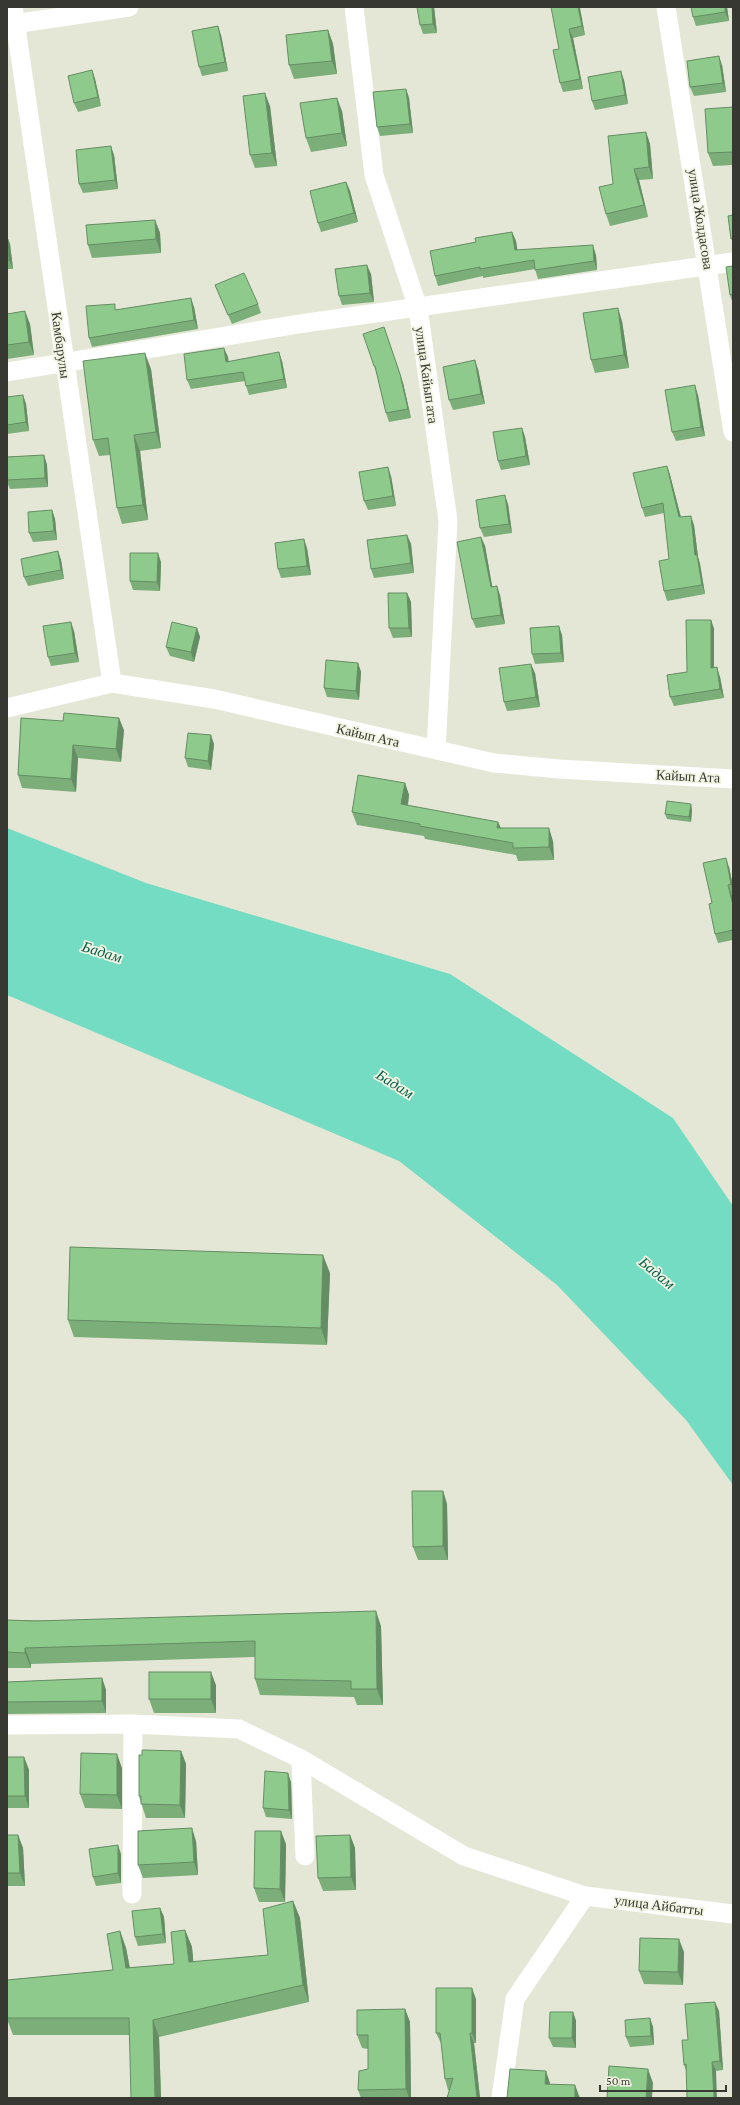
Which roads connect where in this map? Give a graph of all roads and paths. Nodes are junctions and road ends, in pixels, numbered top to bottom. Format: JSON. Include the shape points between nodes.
{"nodes":[{"id":1,"x":128,"y":7,"type":"edge"},
{"id":2,"x":354,"y":7,"type":"edge"},
{"id":3,"x":666,"y":7,"type":"edge"},
{"id":4,"x":12,"y":18,"type":"edge"},
{"id":5,"x":733,"y":262,"type":"edge"},
{"id":6,"x":708,"y":266,"type":"junction"},
{"id":7,"x":418,"y":308,"type":"junction"},
{"id":8,"x":64,"y":363,"type":"junction"},
{"id":9,"x":7,"y":372,"type":"edge"},
{"id":10,"x":733,"y":432,"type":"edge"},
{"id":11,"x":112,"y":683,"type":"junction"},
{"id":12,"x":7,"y":708,"type":"edge"},
{"id":13,"x":436,"y":750,"type":"junction"},
{"id":14,"x":733,"y":779,"type":"edge"},
{"id":15,"x":133,"y":1724,"type":"junction"},
{"id":16,"x":7,"y":1725,"type":"edge"},
{"id":17,"x":301,"y":1759,"type":"junction"},
{"id":18,"x":305,"y":1856,"type":"dead end"},
{"id":19,"x":132,"y":1894,"type":"dead end"},
{"id":20,"x":585,"y":1896,"type":"junction"},
{"id":21,"x":733,"y":1914,"type":"edge"},
{"id":22,"x":501,"y":2098,"type":"edge"}],
"edges":[{"from":1,"to":4,"type":"street"},
{"from":2,"to":7,"type":"street","name":"улица Кайып ата","via":[[374,175]]},
{"from":3,"to":6,"type":"street","name":"улица Жолдасова"},
{"from":4,"to":8,"type":"street","name":"Камбарулы"},
{"from":5,"to":6,"type":"street"},
{"from":6,"to":7,"type":"street"},
{"from":6,"to":10,"type":"street","name":"улица Жолдасова"},
{"from":7,"to":8,"type":"street","via":[[299,324]]},
{"from":7,"to":13,"type":"street","name":"улица Кайып ата","via":[[448,521]]},
{"from":8,"to":9,"type":"street"},
{"from":8,"to":11,"type":"street","name":"Камбарулы"},
{"from":11,"to":12,"type":"street","name":"Кайып Ата"},
{"from":11,"to":13,"type":"street","name":"Кайып Ата","via":[[214,699]]},
{"from":13,"to":14,"type":"street","name":"Кайып Ата","via":[[494,763]]},
{"from":15,"to":16,"type":"street","name":"улица Айбатты"},
{"from":15,"to":17,"type":"street","name":"улица Айбатты","via":[[239,1729]]},
{"from":15,"to":19,"type":"street"},
{"from":17,"to":18,"type":"street"},
{"from":17,"to":20,"type":"street","name":"улица Айбатты","via":[[464,1856]]},
{"from":20,"to":21,"type":"street","name":"улица Айбатты"},
{"from":20,"to":22,"type":"street","via":[[514,1999]]}]}
